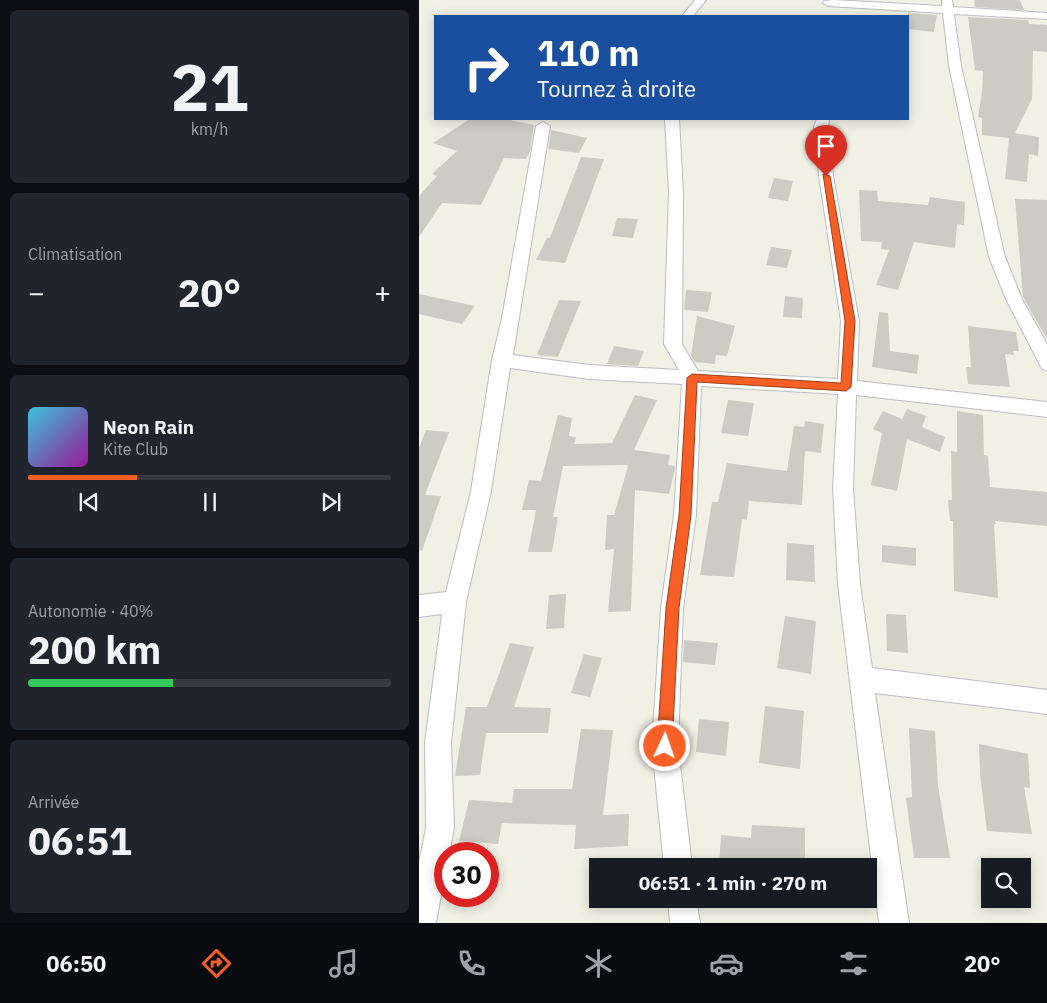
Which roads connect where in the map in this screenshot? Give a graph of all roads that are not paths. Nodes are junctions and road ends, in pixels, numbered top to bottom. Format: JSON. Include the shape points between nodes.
{"nodes":[{"id":1,"x":701,"y":0,"type":"edge"},
{"id":2,"x":828,"y":2,"type":"edge"},
{"id":3,"x":948,"y":5,"type":"edge"},
{"id":4,"x":688,"y":15,"type":"edge"},
{"id":5,"x":827,"y":15,"type":"edge"},
{"id":6,"x":1047,"y":16,"type":"edge"},
{"id":7,"x":672,"y":120,"type":"edge"},
{"id":8,"x":823,"y":120,"type":"edge"},
{"id":9,"x":543,"y":126,"type":"dead end"},
{"id":10,"x":501,"y":360,"type":"junction"},
{"id":11,"x":1047,"y":364,"type":"edge"},
{"id":12,"x":692,"y":378,"type":"junction"},
{"id":13,"x":846,"y":387,"type":"junction"},
{"id":14,"x":1047,"y":410,"type":"edge"},
{"id":15,"x":455,"y":602,"type":"junction"},
{"id":16,"x":419,"y":606,"type":"edge"},
{"id":17,"x":861,"y":679,"type":"junction"},
{"id":18,"x":1047,"y":702,"type":"edge"},
{"id":19,"x":677,"y":858,"type":"edge"},
{"id":20,"x":683,"y":908,"type":"edge"},
{"id":21,"x":421,"y":923,"type":"edge"},
{"id":22,"x":685,"y":923,"type":"edge"},
{"id":23,"x":894,"y":923,"type":"edge"}],
"edges":[{"from":1,"to":4,"type":"street"},
{"from":2,"to":3,"type":"street"},
{"from":2,"to":5,"type":"street"},
{"from":3,"to":6,"type":"street"},
{"from":3,"to":11,"type":"street","via":[[955,66],[997,256],[1017,306]]},
{"from":7,"to":12,"type":"street","via":[[676,192],[673,344]]},
{"from":8,"to":13,"type":"street","via":[[826,176],[850,321]]},
{"from":9,"to":10,"type":"street"},
{"from":10,"to":12,"type":"street","via":[[589,372]]},
{"from":10,"to":15,"type":"street","via":[[481,491]]},
{"from":12,"to":13,"type":"street"},
{"from":12,"to":19,"type":"street","via":[[685,515],[672,608],[665,746]]},
{"from":13,"to":14,"type":"street"},
{"from":13,"to":17,"type":"street","via":[[843,488],[849,584]]},
{"from":15,"to":16,"type":"street"},
{"from":15,"to":21,"type":"street","via":[[438,743],[441,828]]},
{"from":17,"to":18,"type":"street"},
{"from":17,"to":23,"type":"street"},
{"from":20,"to":22,"type":"street"}]}
